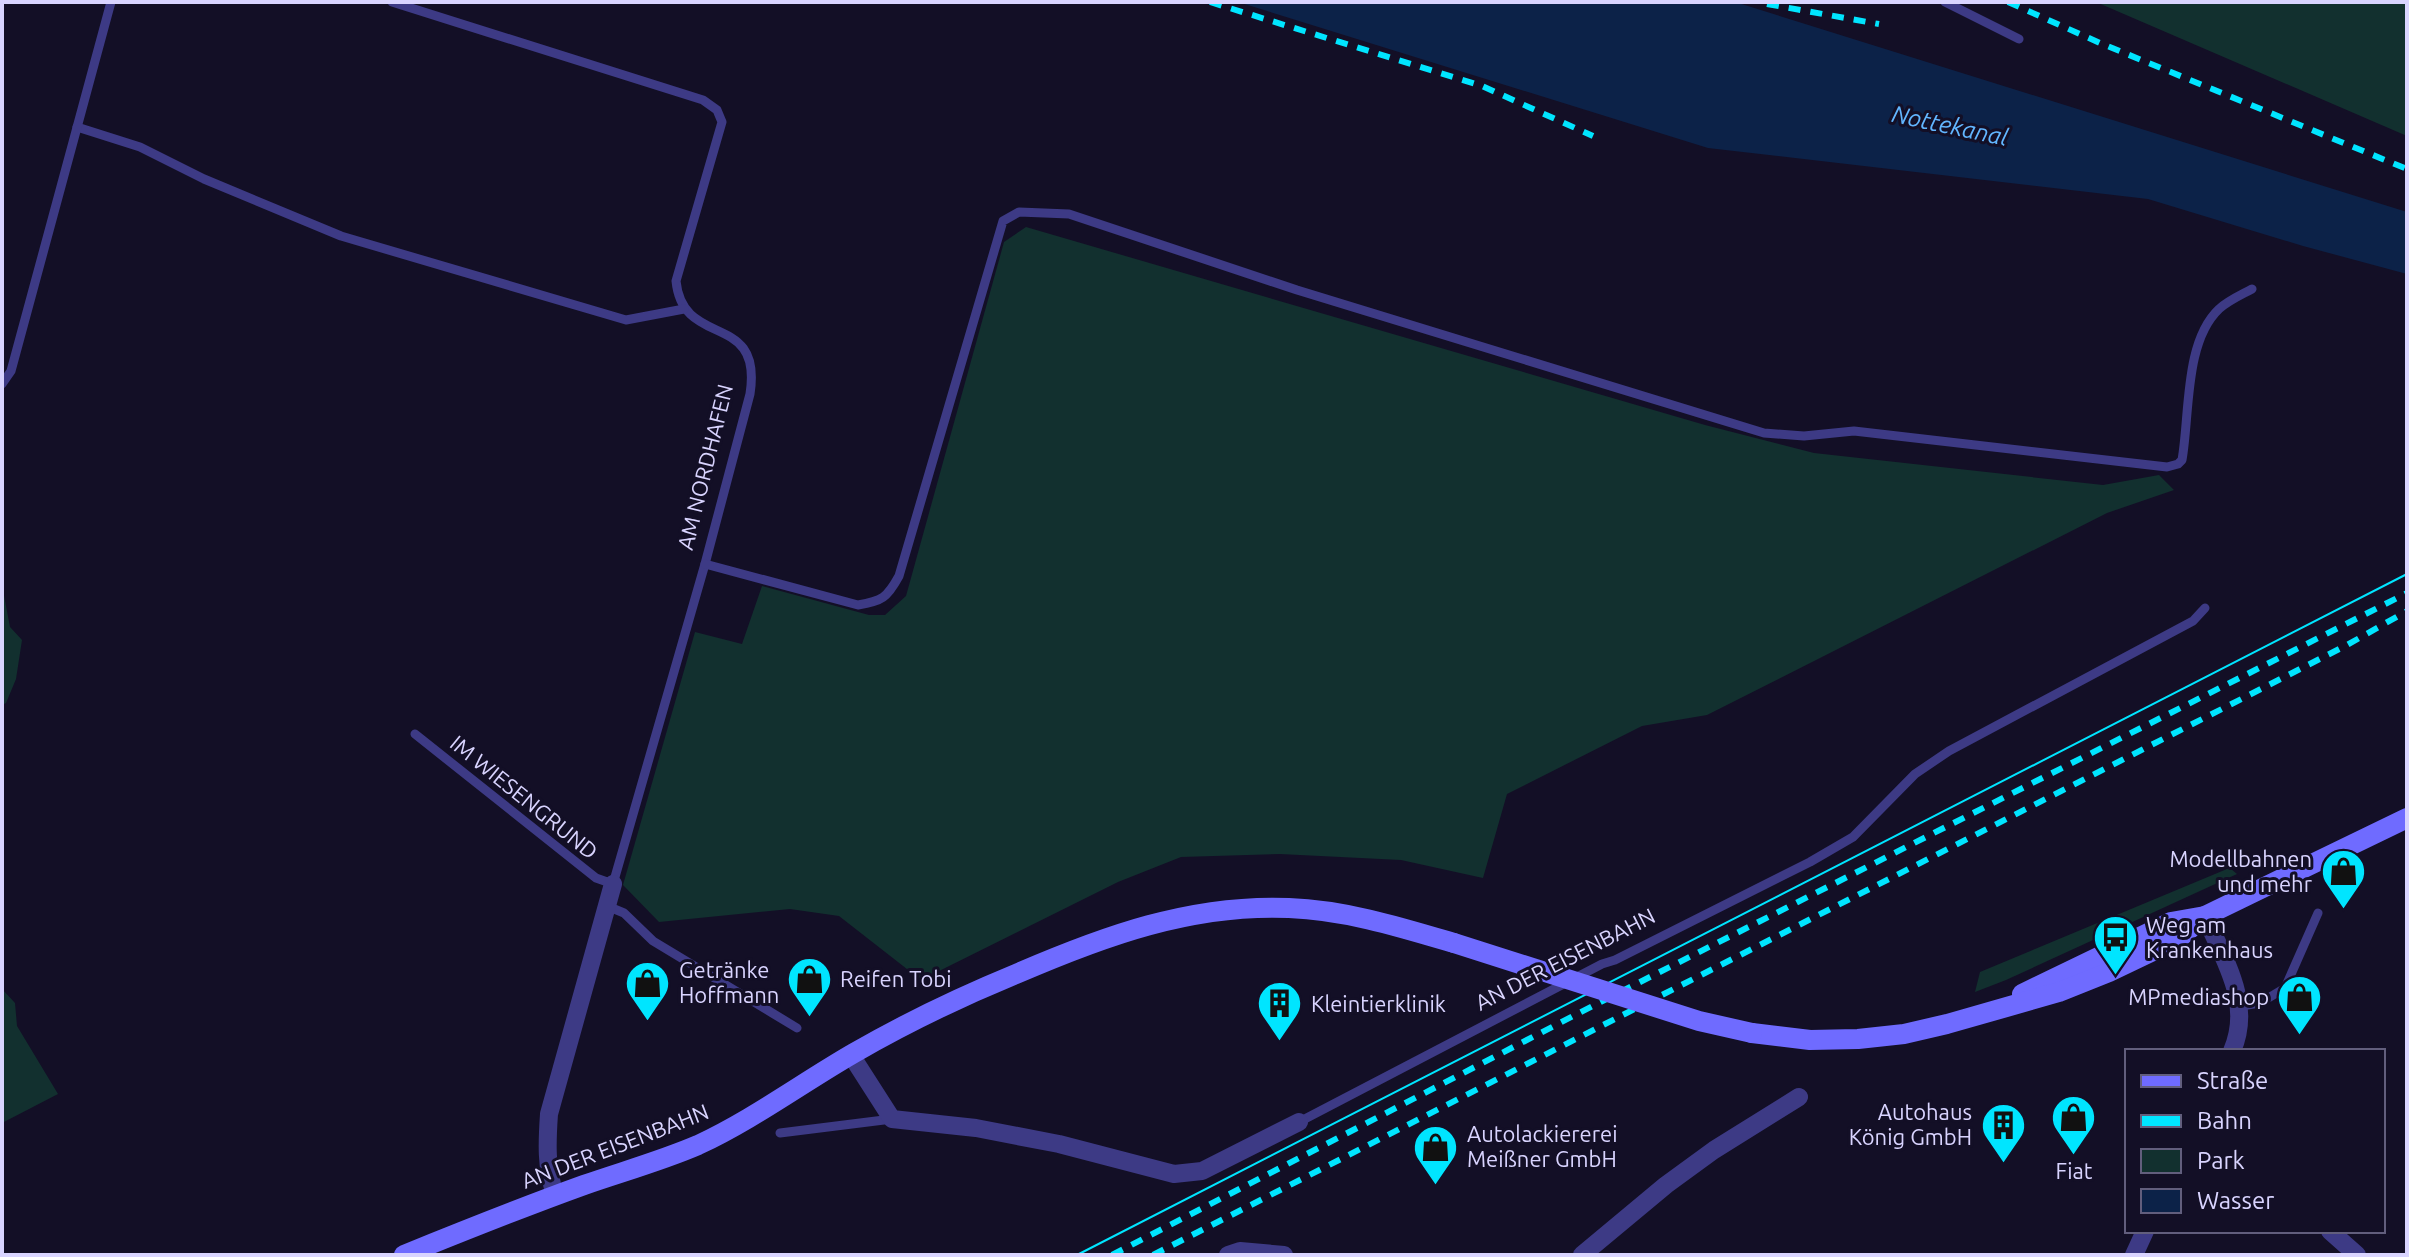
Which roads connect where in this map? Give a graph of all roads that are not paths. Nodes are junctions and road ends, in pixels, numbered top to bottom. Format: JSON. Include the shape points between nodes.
{"nodes":[{"id":1,"x":111,"y":2,"type":"edge"},
{"id":2,"x":392,"y":2,"type":"edge"},
{"id":3,"x":1945,"y":2,"type":"edge"},
{"id":4,"x":2019,"y":39,"type":"dead end"},
{"id":5,"x":77,"y":127,"type":"junction"},
{"id":6,"x":2252,"y":289,"type":"dead end"},
{"id":7,"x":684,"y":309,"type":"junction"},
{"id":8,"x":2,"y":384,"type":"edge"},
{"id":9,"x":705,"y":564,"type":"junction"},
{"id":10,"x":2205,"y":608,"type":"dead end"},
{"id":11,"x":415,"y":734,"type":"dead end"},
{"id":12,"x":2407,"y":818,"type":"edge"},
{"id":13,"x":613,"y":884,"type":"junction"},
{"id":14,"x":607,"y":906,"type":"junction"},
{"id":15,"x":2318,"y":913,"type":"dead end"},
{"id":16,"x":2205,"y":916,"type":"junction"},
{"id":17,"x":2241,"y":1006,"type":"junction"},
{"id":18,"x":797,"y":1028,"type":"dead end"},
{"id":19,"x":2233,"y":1049,"type":"edge"},
{"id":20,"x":851,"y":1055,"type":"junction"},
{"id":21,"x":1799,"y":1097,"type":"dead end"},
{"id":22,"x":892,"y":1119,"type":"junction"},
{"id":23,"x":1299,"y":1122,"type":"joint"},
{"id":24,"x":780,"y":1133,"type":"dead end"},
{"id":25,"x":555,"y":1195,"type":"junction"},
{"id":26,"x":2144,"y":1233,"type":"edge"},
{"id":27,"x":2332,"y":1233,"type":"edge"},
{"id":28,"x":404,"y":1255,"type":"edge"},
{"id":29,"x":1228,"y":1255,"type":"edge"},
{"id":30,"x":1284,"y":1255,"type":"edge"},
{"id":31,"x":1582,"y":1255,"type":"edge"},
{"id":32,"x":2134,"y":1255,"type":"edge"},
{"id":33,"x":2357,"y":1255,"type":"edge"}],
"edges":[{"from":1,"to":5,"type":"lane"},
{"from":2,"to":7,"type":"lane","via":[[703,100],[717,110],[722,122],[676,281]]},
{"from":3,"to":4,"type":"lane"},
{"from":5,"to":7,"type":"lane","via":[[140,147],[341,236],[626,320]]},
{"from":5,"to":8,"type":"lane","via":[[11,371]]},
{"from":6,"to":9,"type":"lane","via":[[2210,320],[2195,354],[2182,460],[2167,467],[1854,431],[1764,433],[1069,214],[1019,212],[1003,221],[891,591],[879,602],[858,605]]},
{"from":7,"to":9,"type":"lane","name":"AM NORDHAFEN","via":[[738,340],[753,373]]},
{"from":9,"to":13,"type":"lane","name":"AM NORDHAFEN"},
{"from":10,"to":23,"type":"lane","name":"AN DER EISENBAHN","via":[[2193,621],[1949,751],[1915,774],[1853,837],[1810,862]]},
{"from":11,"to":13,"type":"lane","name":"IM WIESENGRUND","via":[[596,878]]},
{"from":12,"to":16,"type":"main road","name":"AN DER EISENBAHN"},
{"from":13,"to":14,"type":"street","name":"AM NORDHAFEN"},
{"from":14,"to":18,"type":"lane","via":[[624,913],[653,941]]},
{"from":14,"to":25,"type":"street","name":"AM NORDHAFEN","via":[[549,1114],[546,1153]]},
{"from":15,"to":17,"type":"lane","via":[[2285,988],[2260,1003]]},
{"from":16,"to":17,"type":"street"},
{"from":16,"to":20,"type":"main road","name":"AN DER EISENBAHN","bridge":true,"via":[[2178,939],[2059,992],[1904,1034],[1810,1040],[1699,1021],[1393,925],[1329,912],[1253,907],[1199,912],[1085,944],[948,1004]]},
{"from":17,"to":19,"type":"street"},
{"from":20,"to":22,"type":"street"},
{"from":20,"to":25,"type":"main road","name":"AN DER EISENBAHN","via":[[698,1145]]},
{"from":21,"to":31,"type":"street","via":[[1678,1176]]},
{"from":22,"to":23,"type":"street","name":"AN DER EISENBAHN","via":[[990,1130],[1174,1174],[1202,1171]]},
{"from":22,"to":24,"type":"lane","name":"AN DER EISENBAHN"},
{"from":25,"to":28,"type":"main road","name":"AN DER EISENBAHN"},
{"from":26,"to":32,"type":"street"},
{"from":27,"to":33,"type":"street"},
{"from":29,"to":30,"type":"street"}]}
